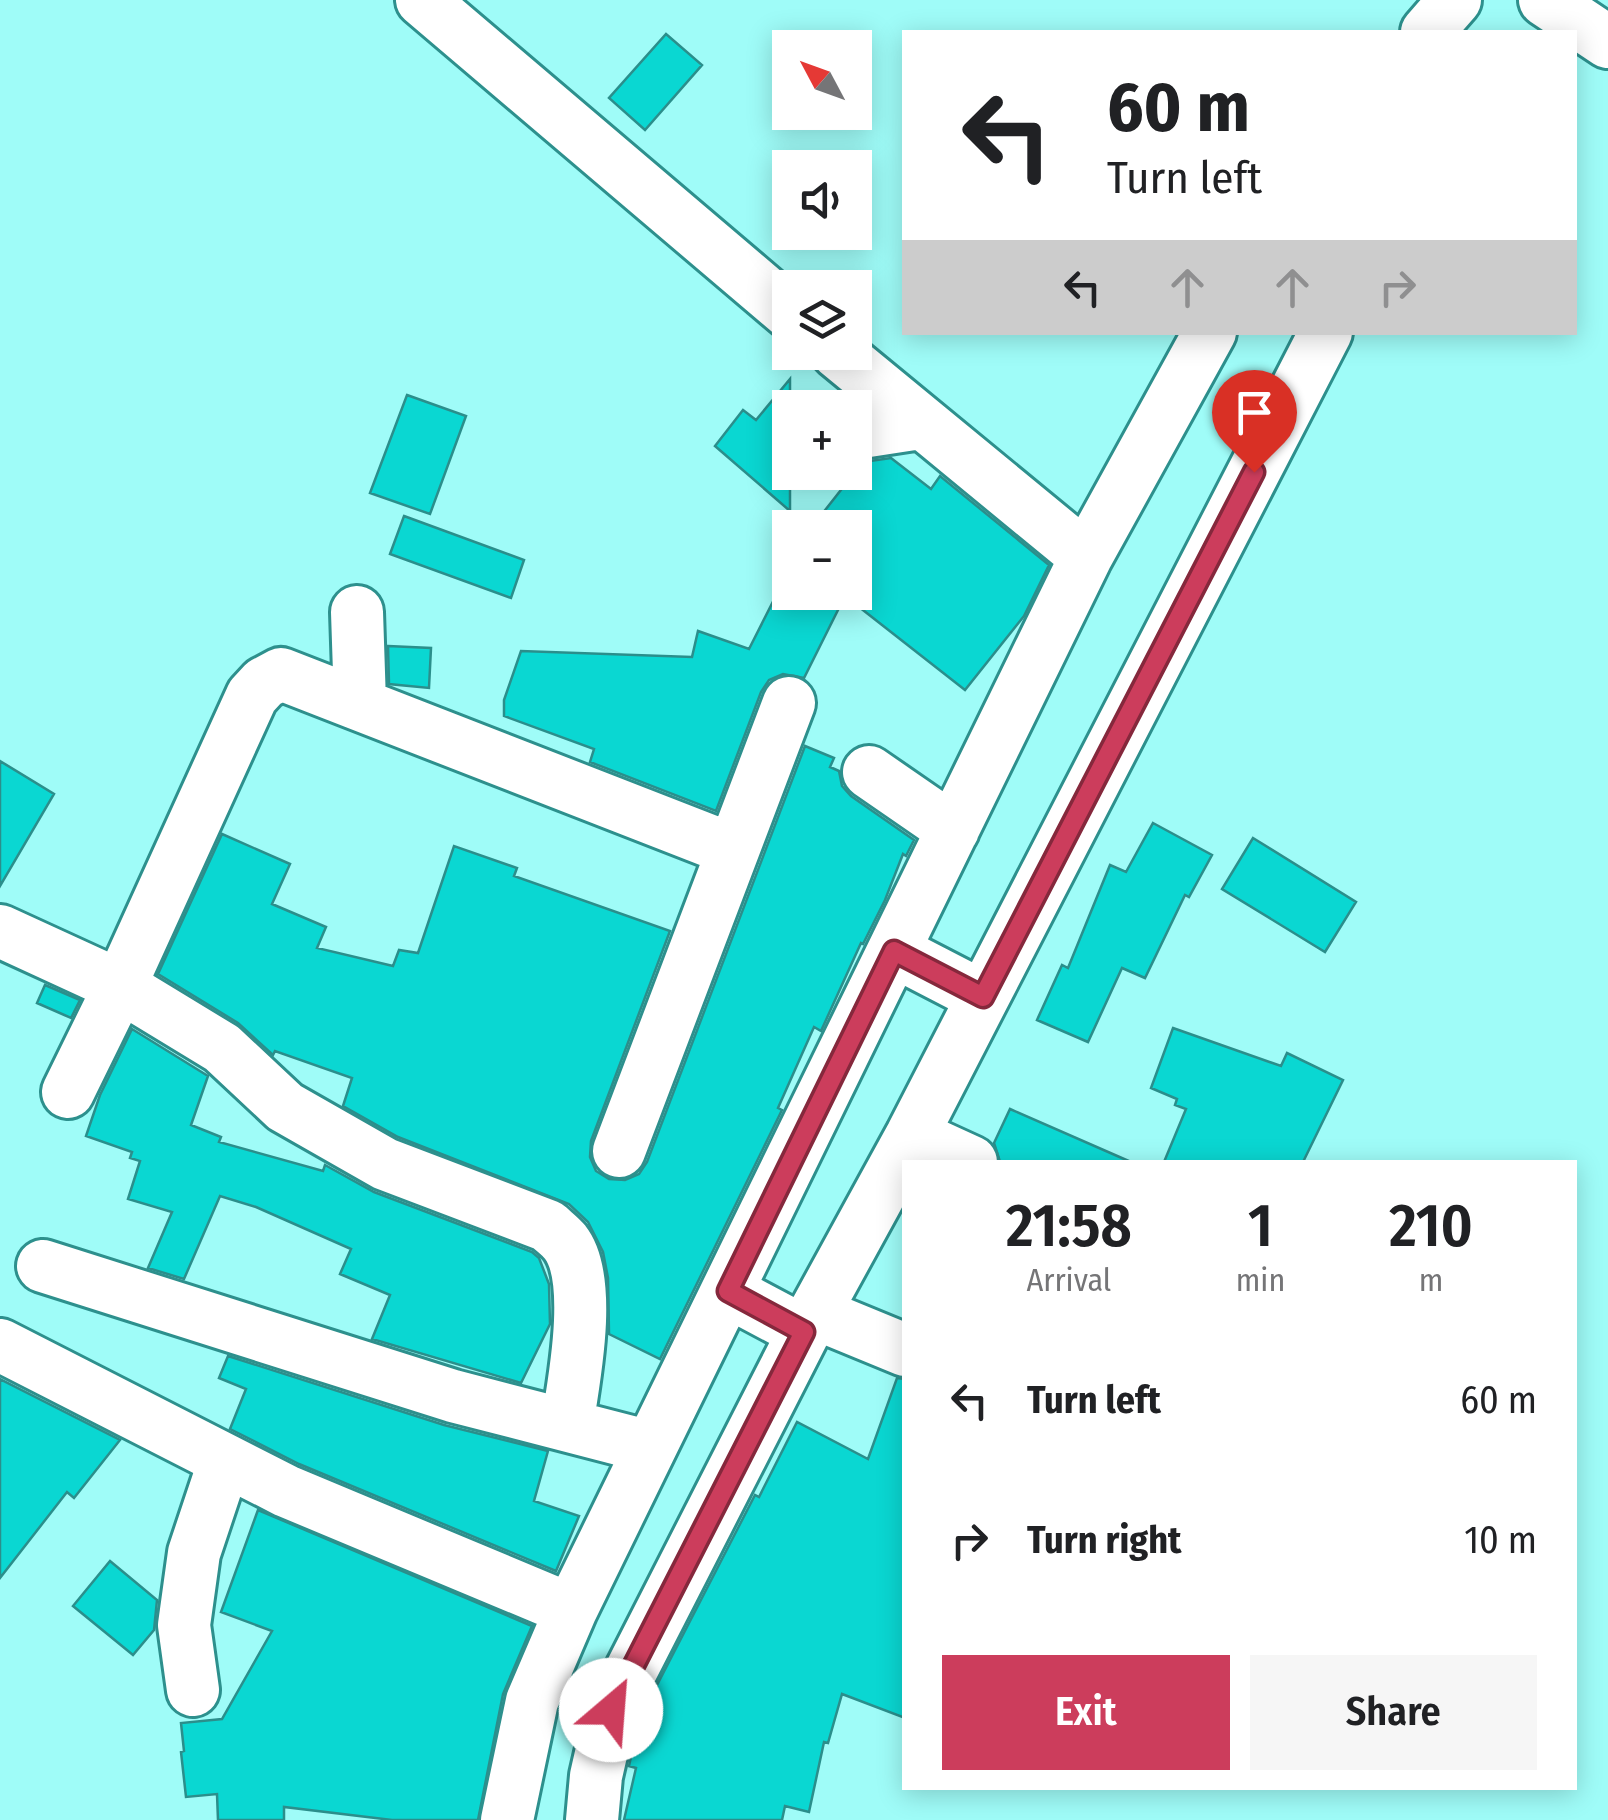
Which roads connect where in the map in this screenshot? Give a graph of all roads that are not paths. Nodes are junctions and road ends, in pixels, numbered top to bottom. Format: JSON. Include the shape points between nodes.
{"nodes":[{"id":1,"x":422,"y":0,"type":"edge"},
{"id":2,"x":1454,"y":0,"type":"edge"},
{"id":3,"x":1429,"y":30,"type":"edge"},
{"id":4,"x":772,"y":298,"type":"edge"},
{"id":5,"x":1208,"y":335,"type":"edge"},
{"id":6,"x":1324,"y":335,"type":"edge"},
{"id":7,"x":858,"y":370,"type":"edge"},
{"id":8,"x":920,"y":424,"type":"junction"},
{"id":9,"x":872,"y":431,"type":"edge"},
{"id":10,"x":1086,"y":557,"type":"junction"},
{"id":11,"x":357,"y":612,"type":"dead end"},
{"id":12,"x":360,"y":703,"type":"junction"},
{"id":13,"x":789,"y":703,"type":"dead end"},
{"id":14,"x":869,"y":772,"type":"dead end"},
{"id":15,"x":953,"y":830,"type":"junction"},
{"id":16,"x":734,"y":850,"type":"junction"},
{"id":17,"x":0,"y":931,"type":"edge"},
{"id":18,"x":944,"y":977,"type":"junction"},
{"id":19,"x":120,"y":986,"type":"junction"},
{"id":20,"x":68,"y":1092,"type":"dead end"},
{"id":21,"x":912,"y":1135,"type":"junction"},
{"id":22,"x":619,"y":1151,"type":"dead end"},
{"id":23,"x":967,"y":1160,"type":"edge"},
{"id":24,"x":43,"y":1266,"type":"dead end"},
{"id":25,"x":780,"y":1314,"type":"junction"},
{"id":26,"x":0,"y":1345,"type":"edge"},
{"id":27,"x":902,"y":1349,"type":"edge"},
{"id":28,"x":568,"y":1425,"type":"junction"},
{"id":29,"x":650,"y":1447,"type":"junction"},
{"id":30,"x":225,"y":1460,"type":"junction"},
{"id":31,"x":571,"y":1610,"type":"junction"},
{"id":32,"x":193,"y":1690,"type":"dead end"},
{"id":33,"x":507,"y":1820,"type":"edge"},
{"id":34,"x":592,"y":1820,"type":"edge"}],
"edges":[{"from":1,"to":4,"type":"street"},
{"from":2,"to":3,"type":"street"},
{"from":5,"to":10,"type":"street"},
{"from":6,"to":18,"type":"street"},
{"from":7,"to":8,"type":"street"},
{"from":8,"to":9,"type":"street"},
{"from":8,"to":10,"type":"street"},
{"from":10,"to":15,"type":"street"},
{"from":11,"to":12,"type":"street"},
{"from":12,"to":16,"type":"street"},
{"from":12,"to":19,"type":"street","via":[[281,674],[252,696]]},
{"from":13,"to":16,"type":"street"},
{"from":14,"to":15,"type":"street"},
{"from":15,"to":18,"type":"street"},
{"from":16,"to":22,"type":"street"},
{"from":17,"to":19,"type":"street"},
{"from":18,"to":21,"type":"street"},
{"from":18,"to":25,"type":"street"},
{"from":19,"to":20,"type":"street"},
{"from":19,"to":28,"type":"street","via":[[222,1048],[284,1107],[385,1164],[548,1226],[567,1243],[582,1328]]},
{"from":21,"to":23,"type":"street"},
{"from":21,"to":25,"type":"street"},
{"from":24,"to":28,"type":"street","via":[[453,1396]]},
{"from":25,"to":27,"type":"street"},
{"from":25,"to":29,"type":"street"},
{"from":25,"to":34,"type":"street","via":[[611,1710]]},
{"from":26,"to":30,"type":"street"},
{"from":28,"to":29,"type":"street"},
{"from":29,"to":31,"type":"street"},
{"from":30,"to":31,"type":"street"},
{"from":30,"to":32,"type":"street","via":[[194,1553],[184,1625]]},
{"from":31,"to":33,"type":"street","via":[[532,1702]]}]}
